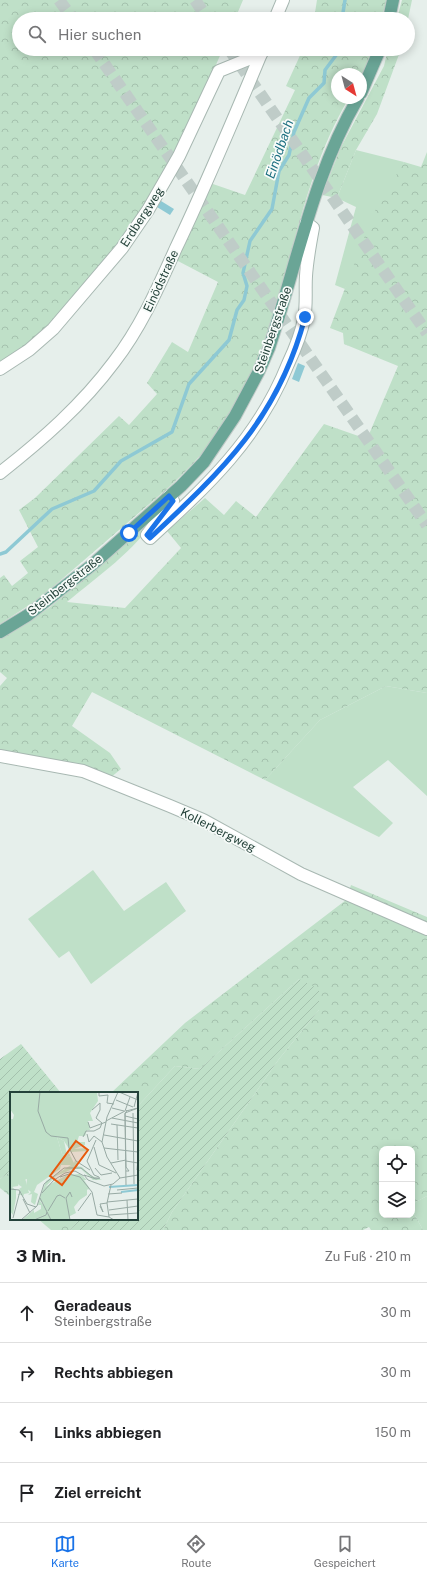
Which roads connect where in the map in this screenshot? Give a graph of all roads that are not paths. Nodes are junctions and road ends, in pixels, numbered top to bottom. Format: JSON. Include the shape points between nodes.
{"nodes":[{"id":1,"x":283,"y":0,"type":"edge"},
{"id":2,"x":393,"y":0,"type":"edge"},
{"id":3,"x":278,"y":12,"type":"edge"},
{"id":4,"x":390,"y":12,"type":"edge"},
{"id":5,"x":251,"y":56,"type":"edge"},
{"id":6,"x":260,"y":56,"type":"edge"},
{"id":7,"x":377,"y":56,"type":"edge"},
{"id":8,"x":367,"y":79,"type":"edge"},
{"id":9,"x":354,"y":104,"type":"edge"},
{"id":10,"x":306,"y":223,"type":"junction"},
{"id":11,"x":0,"y":369,"type":"edge"},
{"id":12,"x":0,"y":473,"type":"edge"},
{"id":13,"x":169,"y":496,"type":"junction"},
{"id":14,"x":0,"y":632,"type":"edge"},
{"id":15,"x":0,"y":756,"type":"edge"},
{"id":16,"x":427,"y":928,"type":"edge"}],
"edges":[{"from":1,"to":3,"type":"street"},
{"from":2,"to":4,"type":"main road"},
{"from":5,"to":11,"type":"street","name":"Erdbergweg","via":[[219,71],[179,156],[148,210],[122,248],[53,329],[29,350]]},
{"from":6,"to":12,"type":"street","name":"Einödstraße","via":[[206,185],[144,318],[115,361],[81,403]]},
{"from":7,"to":8,"type":"main road"},
{"from":9,"to":10,"type":"main road","name":"Steinbergstraße","via":[[326,164]]},
{"from":10,"to":13,"type":"main road","name":"Steinbergstraße","via":[[283,306],[259,371],[235,416],[204,462]]},
{"from":10,"to":13,"type":"street","via":[[314,228],[306,276],[305,317],[278,390],[261,419],[233,457],[207,486],[150,538],[147,535],[173,501]]},
{"from":13,"to":14,"type":"main road","name":"Steinbergstraße","via":[[49,600]]},
{"from":15,"to":16,"type":"street","name":"Kollerbergweg","via":[[83,771],[203,820],[302,874]]}]}
